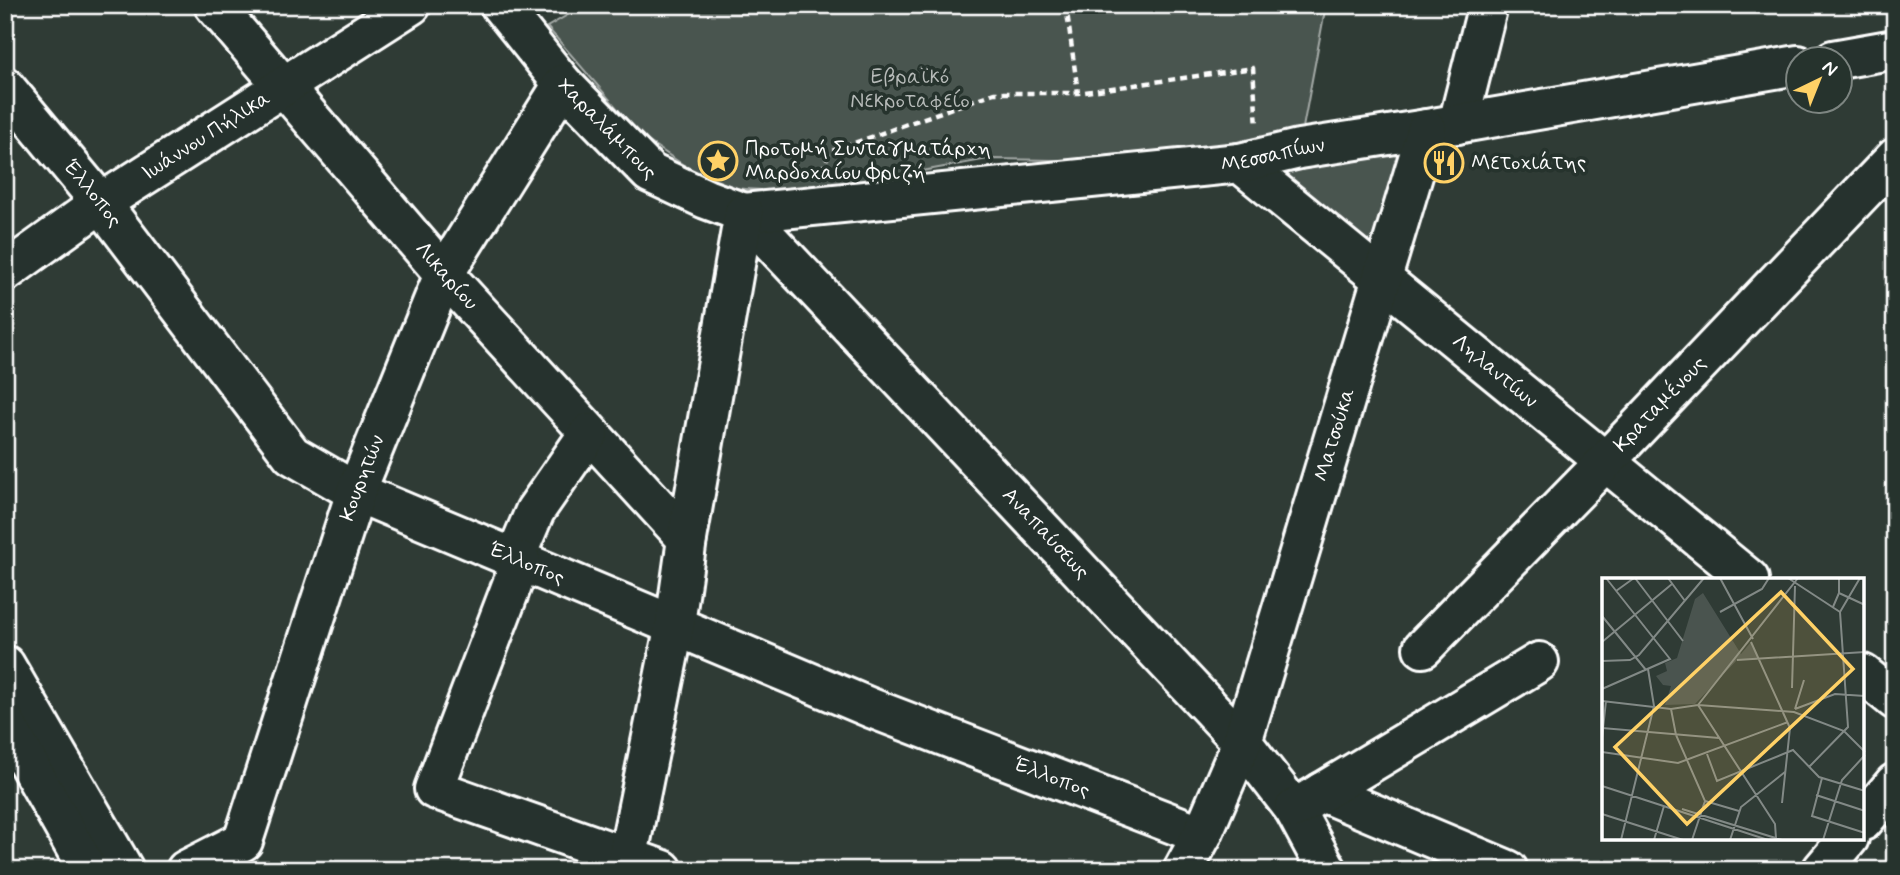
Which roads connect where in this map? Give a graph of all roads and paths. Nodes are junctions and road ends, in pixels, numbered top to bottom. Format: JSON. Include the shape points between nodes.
{"nodes":[{"id":1,"x":214,"y":5,"type":"edge"},
{"id":2,"x":411,"y":5,"type":"edge"},
{"id":3,"x":500,"y":5,"type":"edge"},
{"id":4,"x":1066,"y":5,"type":"edge"},
{"id":5,"x":1488,"y":5,"type":"edge"},
{"id":6,"x":1895,"y":49,"type":"edge"},
{"id":7,"x":1854,"y":56,"type":"edge"},
{"id":8,"x":1784,"y":67,"type":"edge"},
{"id":9,"x":563,"y":84,"type":"junction"},
{"id":10,"x":284,"y":86,"type":"junction"},
{"id":11,"x":5,"y":87,"type":"edge"},
{"id":12,"x":1077,"y":93,"type":"junction"},
{"id":13,"x":1443,"y":127,"type":"junction"},
{"id":14,"x":1895,"y":158,"type":"edge"},
{"id":15,"x":1250,"y":160,"type":"junction"},
{"id":16,"x":101,"y":203,"type":"junction"},
{"id":17,"x":811,"y":206,"type":"junction"},
{"id":18,"x":744,"y":213,"type":"junction"},
{"id":19,"x":5,"y":272,"type":"edge"},
{"id":20,"x":444,"y":274,"type":"junction"},
{"id":21,"x":1383,"y":277,"type":"junction"},
{"id":22,"x":589,"y":433,"type":"junction"},
{"id":23,"x":1606,"y":461,"type":"junction"},
{"id":24,"x":356,"y":492,"type":"junction"},
{"id":25,"x":687,"y":539,"type":"junction"},
{"id":26,"x":518,"y":560,"type":"junction"},
{"id":27,"x":1748,"y":578,"type":"edge"},
{"id":28,"x":675,"y":624,"type":"junction"},
{"id":29,"x":1423,"y":648,"type":"dead end"},
{"id":30,"x":1539,"y":662,"type":"dead end"},
{"id":31,"x":5,"y":665,"type":"edge"},
{"id":32,"x":1865,"y":676,"type":"edge"},
{"id":33,"x":1895,"y":700,"type":"edge"},
{"id":34,"x":5,"y":722,"type":"edge"},
{"id":35,"x":1242,"y":742,"type":"junction"},
{"id":36,"x":1895,"y":783,"type":"edge"},
{"id":37,"x":1308,"y":800,"type":"junction"},
{"id":38,"x":1865,"y":819,"type":"edge"},
{"id":39,"x":1202,"y":835,"type":"junction"},
{"id":40,"x":1847,"y":840,"type":"edge"},
{"id":41,"x":251,"y":855,"type":"edge"},
{"id":42,"x":627,"y":863,"type":"edge"},
{"id":43,"x":88,"y":870,"type":"edge"},
{"id":44,"x":124,"y":870,"type":"edge"},
{"id":45,"x":186,"y":870,"type":"edge"},
{"id":46,"x":663,"y":870,"type":"edge"},
{"id":47,"x":1183,"y":870,"type":"edge"},
{"id":48,"x":1327,"y":870,"type":"edge"},
{"id":49,"x":1508,"y":870,"type":"edge"},
{"id":50,"x":1822,"y":870,"type":"edge"}],
"edges":[{"from":1,"to":10,"type":"street","name":"Λικαρίου"},
{"from":2,"to":10,"type":"street","name":"Ιωάννου Πήλικα"},
{"from":3,"to":9,"type":"street","name":"Χαραλάμπους"},
{"from":4,"to":12,"type":"path"},
{"from":5,"to":13,"type":"street","name":"Ματσούκα"},
{"from":6,"to":7,"type":"street"},
{"from":8,"to":13,"type":"street","name":"Μεσσαπίων"},
{"from":9,"to":18,"type":"street","name":"Χαραλάμπους","via":[[650,173]]},
{"from":9,"to":20,"type":"street","name":"Κουρητών"},
{"from":10,"to":16,"type":"street","name":"Ιωάννου Πήλικα"},
{"from":10,"to":20,"type":"street","name":"Λικαρίου"},
{"from":11,"to":16,"type":"street","name":"Έλλοπος"},
{"from":12,"to":15,"type":"path","via":[[1253,68]]},
{"from":12,"to":17,"type":"path","via":[[994,93],[829,152]]},
{"from":13,"to":15,"type":"street","name":"Μεσσαπίων"},
{"from":13,"to":21,"type":"street","name":"Ματσούκα"},
{"from":14,"to":23,"type":"street","name":"Κραταμένους"},
{"from":15,"to":17,"type":"street","name":"Μεσσαπίων"},
{"from":15,"to":21,"type":"street","name":"Ληλαντίων"},
{"from":16,"to":19,"type":"street","name":"Ιωάννου Πήλικα"},
{"from":16,"to":24,"type":"street","name":"Έλλοπος","via":[[292,455]]},
{"from":17,"to":18,"type":"street","name":"Μεσσαπίων"},
{"from":18,"to":25,"type":"street"},
{"from":18,"to":35,"type":"street","name":"Αναπαύσεως"},
{"from":20,"to":22,"type":"street","name":"Λικαρίου"},
{"from":20,"to":24,"type":"street","name":"Κουρητών"},
{"from":21,"to":23,"type":"street","name":"Ληλαντίων"},
{"from":21,"to":35,"type":"street","name":"Ματσούκα"},
{"from":22,"to":25,"type":"street","name":"Λικαρίου"},
{"from":22,"to":26,"type":"street","via":[[535,511]]},
{"from":23,"to":27,"type":"street","name":"Ληλαντίων"},
{"from":23,"to":29,"type":"street","name":"Κραταμένους"},
{"from":24,"to":26,"type":"street","name":"Έλλοπος"},
{"from":24,"to":41,"type":"street","name":"Κουρητών"},
{"from":25,"to":28,"type":"street"},
{"from":26,"to":28,"type":"street","name":"Έλλοπος"},
{"from":26,"to":42,"type":"street","via":[[434,789]]},
{"from":28,"to":39,"type":"street","name":"Έλλοπος","via":[[871,708]]},
{"from":28,"to":42,"type":"street"},
{"from":30,"to":37,"type":"street"},
{"from":31,"to":44,"type":"street"},
{"from":32,"to":33,"type":"street"},
{"from":34,"to":43,"type":"street"},
{"from":35,"to":37,"type":"street","name":"Αναπαύσεως"},
{"from":35,"to":39,"type":"street"},
{"from":36,"to":38,"type":"street"},
{"from":37,"to":48,"type":"street","name":"Αναπαύσεως"},
{"from":37,"to":49,"type":"street"},
{"from":39,"to":47,"type":"street"},
{"from":40,"to":50,"type":"street"},
{"from":41,"to":45,"type":"street","name":"Κουρητών"},
{"from":42,"to":46,"type":"street"}]}
